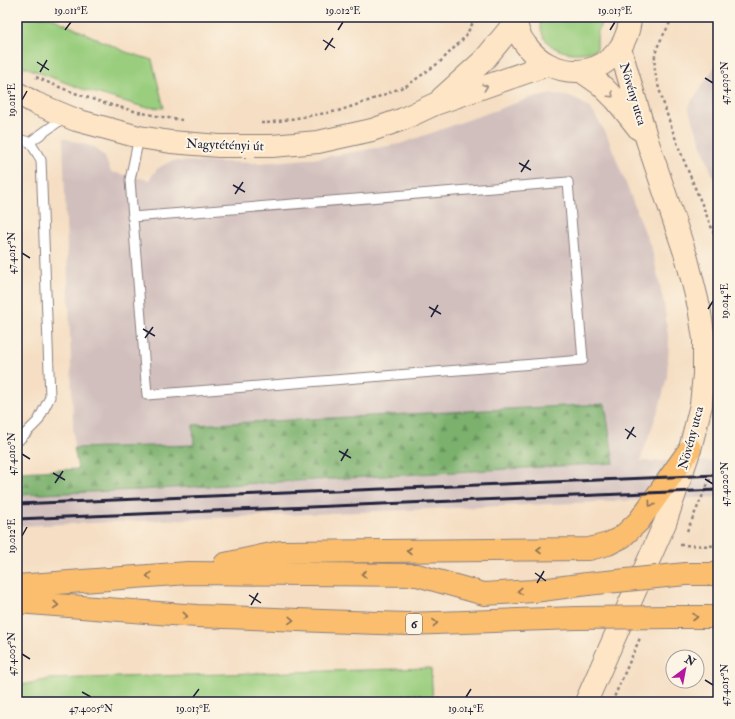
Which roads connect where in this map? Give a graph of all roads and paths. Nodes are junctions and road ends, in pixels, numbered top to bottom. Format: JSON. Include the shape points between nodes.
{"nodes":[{"id":1,"x":476,"y":17,"type":"edge"},
{"id":2,"x":672,"y":17,"type":"edge"},
{"id":3,"x":516,"y":19,"type":"edge"},
{"id":4,"x":632,"y":19,"type":"edge"},
{"id":5,"x":620,"y":48,"type":"junction"},
{"id":6,"x":547,"y":65,"type":"junction"},
{"id":7,"x":17,"y":69,"type":"edge"},
{"id":8,"x":581,"y":71,"type":"junction"},
{"id":9,"x":29,"y":74,"type":"dead end"},
{"id":10,"x":36,"y":77,"type":"dead end"},
{"id":11,"x":17,"y":93,"type":"edge"},
{"id":12,"x":435,"y":104,"type":"junction"},
{"id":13,"x":67,"y":116,"type":"junction"},
{"id":14,"x":183,"y":120,"type":"dead end"},
{"id":15,"x":259,"y":123,"type":"dead end"},
{"id":16,"x":139,"y":137,"type":"junction"},
{"id":17,"x":17,"y":139,"type":"edge"},
{"id":18,"x":647,"y":140,"type":"junction"},
{"id":19,"x":30,"y":142,"type":"junction"},
{"id":20,"x":132,"y":217,"type":"junction"},
{"id":21,"x":718,"y":245,"type":"edge"},
{"id":22,"x":17,"y":441,"type":"edge"},
{"id":23,"x":690,"y":449,"type":"junction"},
{"id":24,"x":718,"y":461,"type":"edge"},
{"id":25,"x":687,"y":531,"type":"dead end"},
{"id":26,"x":683,"y":538,"type":"dead end"},
{"id":27,"x":718,"y":546,"type":"edge"},
{"id":28,"x":188,"y":573,"type":"junction"},
{"id":29,"x":718,"y":574,"type":"edge"},
{"id":30,"x":17,"y":586,"type":"edge"},
{"id":31,"x":17,"y":602,"type":"edge"},
{"id":32,"x":718,"y":617,"type":"edge"},
{"id":33,"x":305,"y":702,"type":"edge"},
{"id":34,"x":442,"y":702,"type":"edge"},
{"id":35,"x":586,"y":702,"type":"edge"}],
"edges":[{"from":1,"to":15,"type":"path","via":[[464,37],[440,62],[408,85],[338,111]]},
{"from":2,"to":21,"type":"path","via":[[655,56],[656,76],[670,126]]},
{"from":3,"to":6,"type":"main road","name":"Növény utca","via":[[521,39],[532,54]]},
{"from":3,"to":12,"type":"main road","name":"Nagytétényi út","via":[[484,60]]},
{"from":4,"to":5,"type":"main road","name":"Növény utca"},
{"from":5,"to":8,"type":"main road","name":"Növény utca","via":[[596,67]]},
{"from":5,"to":18,"type":"main road","name":"Növény utca"},
{"from":6,"to":8,"type":"main road","name":"Növény utca","via":[[563,70]]},
{"from":12,"to":6,"type":"main road","name":"Nagytétényi út","one_way":true},
{"from":7,"to":9,"type":"path"},
{"from":8,"to":18,"type":"main road","name":"Növény utca","one_way":true,"via":[[616,100]]},
{"from":10,"to":14,"type":"path","via":[[108,105]]},
{"from":11,"to":13,"type":"main road","name":"Nagytétényi út"},
{"from":12,"to":16,"type":"main road","name":"Nagytétényi út","via":[[372,130],[318,142],[272,146],[219,146]]},
{"from":13,"to":16,"type":"main road","name":"Nagytétényi út"},
{"from":13,"to":19,"type":"lane"},
{"from":16,"to":20,"type":"lane","via":[[130,180]]},
{"from":17,"to":19,"type":"lane"},
{"from":18,"to":23,"type":"main road","name":"Növény utca","via":[[687,259],[704,339],[701,405]]},
{"from":19,"to":22,"type":"lane","via":[[41,160],[50,397],[38,422]]},
{"from":20,"to":20,"type":"lane","via":[[147,396],[583,360],[568,182]]},
{"from":23,"to":28,"type":"main road","one_way":true,"via":[[639,521],[622,537],[589,550],[281,552]]},
{"from":23,"to":35,"type":"main road","name":"Növény utca","via":[[665,523]]},
{"from":24,"to":25,"type":"path"},
{"from":26,"to":27,"type":"path","via":[[680,545]]},
{"from":29,"to":28,"type":"main road","one_way":true,"bridge":true,"via":[[686,574],[484,594],[417,575]]},
{"from":28,"to":30,"type":"main road","one_way":true},
{"from":31,"to":32,"type":"main road","number":"6","one_way":true,"bridge":true,"via":[[197,616],[400,624],[576,618]]},
{"from":33,"to":34,"type":"path","via":[[439,698]]}]}
